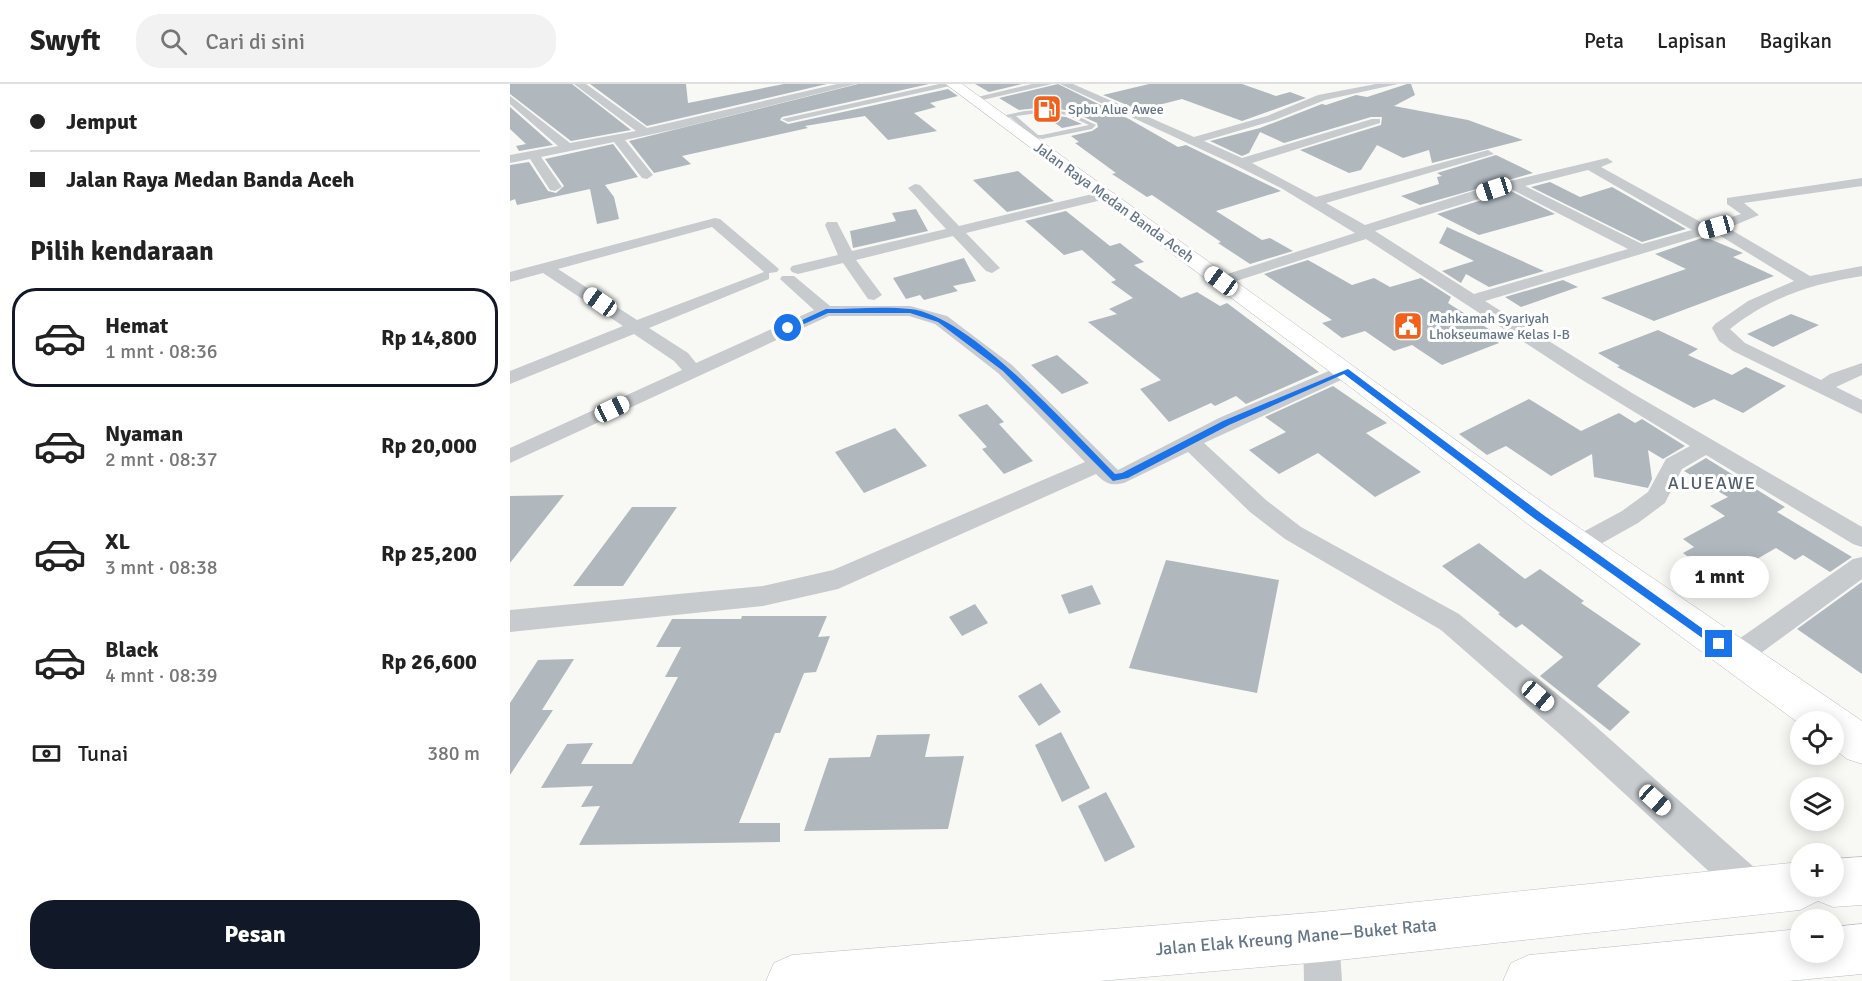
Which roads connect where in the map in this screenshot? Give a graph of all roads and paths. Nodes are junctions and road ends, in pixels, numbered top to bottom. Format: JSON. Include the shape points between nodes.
{"nodes":[{"id":1,"x":579,"y":84,"type":"edge"},
{"id":2,"x":851,"y":84,"type":"edge"},
{"id":3,"x":1047,"y":84,"type":"edge"},
{"id":4,"x":1065,"y":84,"type":"edge"},
{"id":5,"x":1393,"y":84,"type":"edge"},
{"id":6,"x":1353,"y":87,"type":"edge"},
{"id":7,"x":960,"y":89,"type":"edge"},
{"id":8,"x":510,"y":99,"type":"edge"},
{"id":9,"x":1006,"y":116,"type":"junction"},
{"id":10,"x":788,"y":119,"type":"dead end"},
{"id":11,"x":1376,"y":121,"type":"dead end"},
{"id":12,"x":645,"y":132,"type":"junction"},
{"id":13,"x":616,"y":138,"type":"junction"},
{"id":14,"x":1193,"y":141,"type":"junction"},
{"id":15,"x":567,"y":147,"type":"junction"},
{"id":16,"x":1488,"y":153,"type":"dead end"},
{"id":17,"x":533,"y":154,"type":"junction"},
{"id":18,"x":510,"y":159,"type":"edge"},
{"id":19,"x":1243,"y":162,"type":"junction"},
{"id":20,"x":1607,"y":162,"type":"dead end"},
{"id":21,"x":1590,"y":166,"type":"junction"},
{"id":22,"x":647,"y":175,"type":"dead end"},
{"id":23,"x":1862,"y":182,"type":"edge"},
{"id":24,"x":1513,"y":184,"type":"junction"},
{"id":25,"x":555,"y":187,"type":"dead end"},
{"id":26,"x":915,"y":188,"type":"dead end"},
{"id":27,"x":1105,"y":195,"type":"junction"},
{"id":28,"x":1313,"y":202,"type":"junction"},
{"id":29,"x":832,"y":225,"type":"dead end"},
{"id":30,"x":1710,"y":229,"type":"junction"},
{"id":31,"x":957,"y":231,"type":"junction"},
{"id":32,"x":1364,"y":232,"type":"junction"},
{"id":33,"x":1638,"y":248,"type":"junction"},
{"id":34,"x":847,"y":258,"type":"junction"},
{"id":35,"x":546,"y":268,"type":"junction"},
{"id":36,"x":992,"y":268,"type":"dead end"},
{"id":37,"x":1862,"y":271,"type":"edge"},
{"id":38,"x":767,"y":273,"type":"junction"},
{"id":39,"x":793,"y":274,"type":"junction"},
{"id":40,"x":510,"y":277,"type":"edge"},
{"id":41,"x":1806,"y":280,"type":"junction"},
{"id":42,"x":1221,"y":281,"type":"junction"},
{"id":43,"x":874,"y":294,"type":"dead end"},
{"id":44,"x":1472,"y":300,"type":"junction"},
{"id":45,"x":826,"y":311,"type":"junction"},
{"id":46,"x":635,"y":327,"type":"junction"},
{"id":47,"x":1862,"y":369,"type":"edge"},
{"id":48,"x":693,"y":371,"type":"junction"},
{"id":49,"x":1345,"y":371,"type":"junction"},
{"id":50,"x":510,"y":378,"type":"edge"},
{"id":51,"x":1822,"y":388,"type":"junction"},
{"id":52,"x":1862,"y":408,"type":"edge"},
{"id":53,"x":1189,"y":441,"type":"junction"},
{"id":54,"x":1708,"y":445,"type":"junction"},
{"id":55,"x":510,"y":456,"type":"edge"},
{"id":56,"x":1098,"y":465,"type":"junction"},
{"id":57,"x":1862,"y":538,"type":"edge"},
{"id":58,"x":1579,"y":545,"type":"junction"},
{"id":59,"x":1862,"y":566,"type":"edge"},
{"id":60,"x":510,"y":621,"type":"edge"},
{"id":61,"x":1736,"y":656,"type":"junction"},
{"id":62,"x":1814,"y":711,"type":"edge"},
{"id":63,"x":1844,"y":732,"type":"edge"},
{"id":64,"x":1862,"y":745,"type":"edge"},
{"id":65,"x":1862,"y":881,"type":"edge"},
{"id":66,"x":1844,"y":882,"type":"edge"},
{"id":67,"x":1777,"y":887,"type":"edge"},
{"id":68,"x":1862,"y":949,"type":"edge"},
{"id":69,"x":1844,"y":951,"type":"edge"},
{"id":70,"x":1790,"y":955,"type":"edge"},
{"id":71,"x":1322,"y":959,"type":"edge"},
{"id":72,"x":792,"y":981,"type":"edge"},
{"id":73,"x":1529,"y":981,"type":"edge"}],
"edges":[{"from":1,"to":12,"type":"street"},
{"from":2,"to":12,"type":"street"},
{"from":3,"to":7,"type":"street"},
{"from":4,"to":14,"type":"street"},
{"from":5,"to":6,"type":"street"},
{"from":6,"to":14,"type":"street","via":[[1271,118]]},
{"from":7,"to":9,"type":"highway","name":"Jalan Raya Medan Banda Aceh"},
{"from":7,"to":10,"type":"street"},
{"from":8,"to":15,"type":"street"},
{"from":9,"to":9,"type":"lane","via":[[1065,111],[1093,127],[1042,137]]},
{"from":9,"to":27,"type":"highway","name":"Jalan Raya Medan Banda Aceh"},
{"from":11,"to":19,"type":"street"},
{"from":12,"to":13,"type":"street"},
{"from":13,"to":15,"type":"street"},
{"from":13,"to":22,"type":"street"},
{"from":14,"to":19,"type":"street"},
{"from":15,"to":17,"type":"street"},
{"from":16,"to":28,"type":"street"},
{"from":17,"to":18,"type":"street"},
{"from":17,"to":25,"type":"street"},
{"from":19,"to":28,"type":"street"},
{"from":20,"to":21,"type":"street"},
{"from":21,"to":24,"type":"street"},
{"from":21,"to":30,"type":"street"},
{"from":23,"to":30,"type":"street","via":[[1732,201],[1752,215]]},
{"from":24,"to":32,"type":"street"},
{"from":24,"to":33,"type":"street"},
{"from":26,"to":31,"type":"street"},
{"from":27,"to":31,"type":"street"},
{"from":27,"to":42,"type":"highway","name":"Jalan Raya Medan Banda Aceh"},
{"from":28,"to":32,"type":"street"},
{"from":29,"to":34,"type":"street"},
{"from":30,"to":33,"type":"street"},
{"from":30,"to":41,"type":"street"},
{"from":31,"to":34,"type":"street"},
{"from":31,"to":36,"type":"street"},
{"from":32,"to":42,"type":"street"},
{"from":32,"to":44,"type":"street"},
{"from":33,"to":44,"type":"street"},
{"from":34,"to":39,"type":"street"},
{"from":34,"to":43,"type":"street"},
{"from":35,"to":38,"type":"street","via":[[715,222]]},
{"from":35,"to":40,"type":"street"},
{"from":35,"to":46,"type":"street"},
{"from":37,"to":41,"type":"street"},
{"from":38,"to":39,"type":"street","via":[[771,282]]},
{"from":38,"to":46,"type":"street"},
{"from":39,"to":45,"type":"street"},
{"from":41,"to":51,"type":"street","via":[[1744,308],[1721,328],[1725,337],[1739,347]]},
{"from":42,"to":49,"type":"highway","name":"Jalan Raya Medan Banda Aceh"},
{"from":44,"to":54,"type":"street"},
{"from":45,"to":48,"type":"street"},
{"from":45,"to":56,"type":"street","via":[[910,311],[941,320],[1005,369]]},
{"from":46,"to":48,"type":"street","via":[[681,357]]},
{"from":46,"to":50,"type":"street"},
{"from":47,"to":51,"type":"street"},
{"from":48,"to":55,"type":"street"},
{"from":49,"to":53,"type":"street"},
{"from":49,"to":58,"type":"highway","name":"Jalan Raya Medan Banda Aceh"},
{"from":51,"to":52,"type":"street"},
{"from":53,"to":56,"type":"street","via":[[1124,476],[1113,478]]},
{"from":53,"to":67,"type":"street","via":[[1293,533],[1450,622],[1573,726]]},
{"from":54,"to":57,"type":"street"},
{"from":54,"to":58,"type":"street","via":[[1674,464],[1657,497]]},
{"from":56,"to":60,"type":"street","via":[[837,579],[763,596]]},
{"from":58,"to":61,"type":"highway","name":"Jalan Raya Medan Banda Aceh"},
{"from":59,"to":61,"type":"street"},
{"from":61,"to":62,"type":"highway","name":"Jalan Raya Medan Banda Aceh"},
{"from":63,"to":64,"type":"highway"},
{"from":65,"to":66,"type":"highway"},
{"from":67,"to":71,"type":"highway","name":"Jalan Elak Kreung Mane—Buket Rata"},
{"from":68,"to":69,"type":"highway"},
{"from":70,"to":73,"type":"highway"},
{"from":71,"to":72,"type":"highway","name":"Jalan Elak Kreung Mane—Buket Rata"}]}
